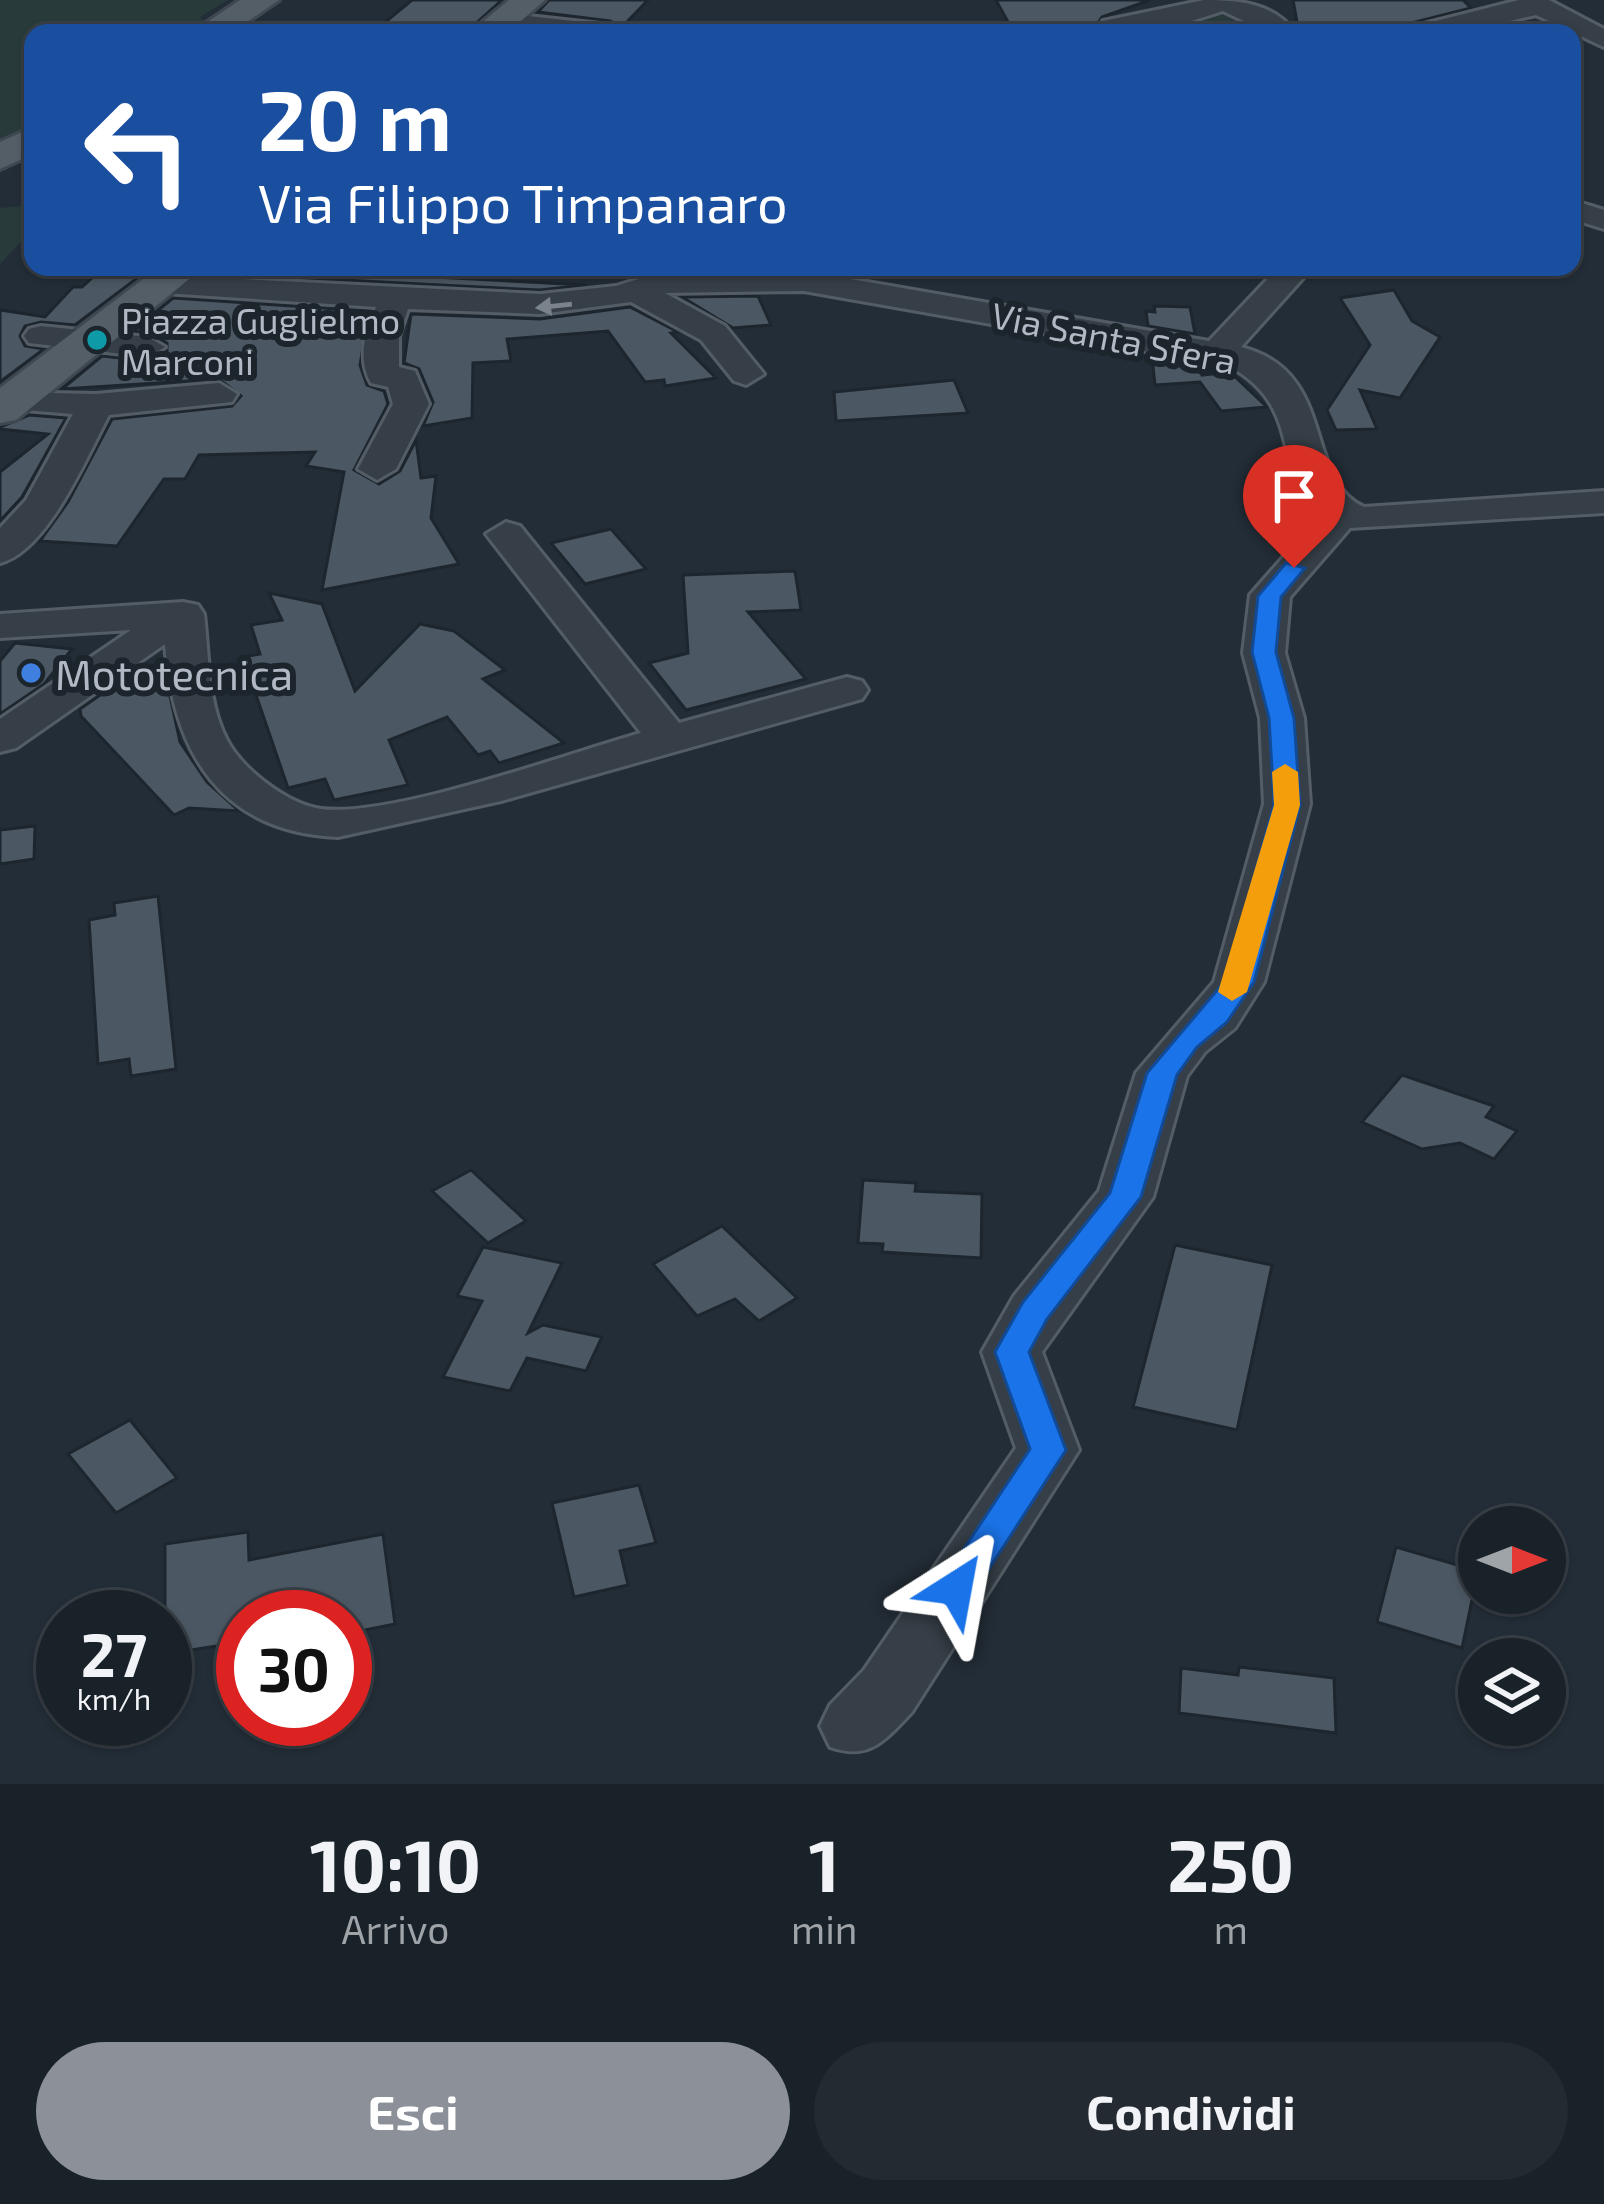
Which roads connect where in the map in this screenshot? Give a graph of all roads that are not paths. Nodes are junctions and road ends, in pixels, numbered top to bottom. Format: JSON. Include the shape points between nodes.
{"nodes":[{"id":1,"x":263,"y":0,"type":"edge"},
{"id":2,"x":1222,"y":1,"type":"edge"},
{"id":3,"x":1536,"y":3,"type":"edge"},
{"id":4,"x":506,"y":18,"type":"edge"},
{"id":5,"x":223,"y":24,"type":"edge"},
{"id":6,"x":548,"y":24,"type":"edge"},
{"id":7,"x":1130,"y":24,"type":"edge"},
{"id":8,"x":1276,"y":24,"type":"edge"},
{"id":9,"x":1456,"y":24,"type":"edge"},
{"id":10,"x":1576,"y":24,"type":"edge"},
{"id":11,"x":24,"y":151,"type":"edge"},
{"id":12,"x":4,"y":179,"type":"edge"},
{"id":13,"x":173,"y":276,"type":"edge"},
{"id":14,"x":684,"y":276,"type":"edge"},
{"id":15,"x":734,"y":276,"type":"edge"},
{"id":16,"x":1289,"y":276,"type":"edge"},
{"id":17,"x":640,"y":293,"type":"junction"},
{"id":18,"x":396,"y":299,"type":"junction"},
{"id":19,"x":1219,"y":350,"type":"junction"},
{"id":20,"x":746,"y":374,"type":"dead end"},
{"id":21,"x":219,"y":394,"type":"dead end"},
{"id":22,"x":96,"y":404,"type":"junction"},
{"id":23,"x":6,"y":405,"type":"edge"},
{"id":24,"x":377,"y":469,"type":"dead end"},
{"id":25,"x":1604,"y":502,"type":"edge"},
{"id":26,"x":1342,"y":514,"type":"junction"},
{"id":27,"x":506,"y":534,"type":"dead end"},
{"id":28,"x":0,"y":551,"type":"edge"},
{"id":29,"x":183,"y":614,"type":"junction"},
{"id":30,"x":0,"y":626,"type":"edge"},
{"id":31,"x":847,"y":690,"type":"dead end"},
{"id":32,"x":0,"y":739,"type":"edge"},
{"id":33,"x":669,"y":739,"type":"junction"},
{"id":34,"x":854,"y":1726,"type":"dead end"}],
"edges":[{"from":1,"to":5,"type":"main road"},
{"from":2,"to":7,"type":"street"},
{"from":2,"to":8,"type":"street"},
{"from":3,"to":9,"type":"street"},
{"from":3,"to":10,"type":"street"},
{"from":4,"to":6,"type":"street"},
{"from":11,"to":12,"type":"main road"},
{"from":13,"to":18,"type":"street"},
{"from":13,"to":23,"type":"main road"},
{"from":14,"to":17,"type":"street"},
{"from":15,"to":19,"type":"street","name":"Via Santa Sfera"},
{"from":16,"to":19,"type":"street"},
{"from":17,"to":18,"type":"street","one_way":true,"via":[[551,307]]},
{"from":17,"to":20,"type":"street","via":[[713,333]]},
{"from":18,"to":24,"type":"street","via":[[379,334],[383,376],[403,379],[410,404]]},
{"from":19,"to":26,"type":"street","name":"Via Santa Sfera","via":[[1277,382],[1292,401],[1320,493]]},
{"from":21,"to":22,"type":"street","via":[[158,414]]},
{"from":22,"to":23,"type":"street"},
{"from":22,"to":28,"type":"street","via":[[42,505]]},
{"from":25,"to":26,"type":"street","via":[[1390,521]]},
{"from":26,"to":34,"type":"street","via":[[1270,596],[1264,652],[1282,718],[1287,805],[1239,982],[1162,1073],[1125,1197],[1012,1352],[1048,1450],[888,1691]]},
{"from":27,"to":33,"type":"street"},
{"from":29,"to":30,"type":"street"},
{"from":29,"to":32,"type":"street"},
{"from":29,"to":33,"type":"street","via":[[202,735],[218,762],[258,796],[315,824],[369,820]]},
{"from":31,"to":33,"type":"street"}]}
